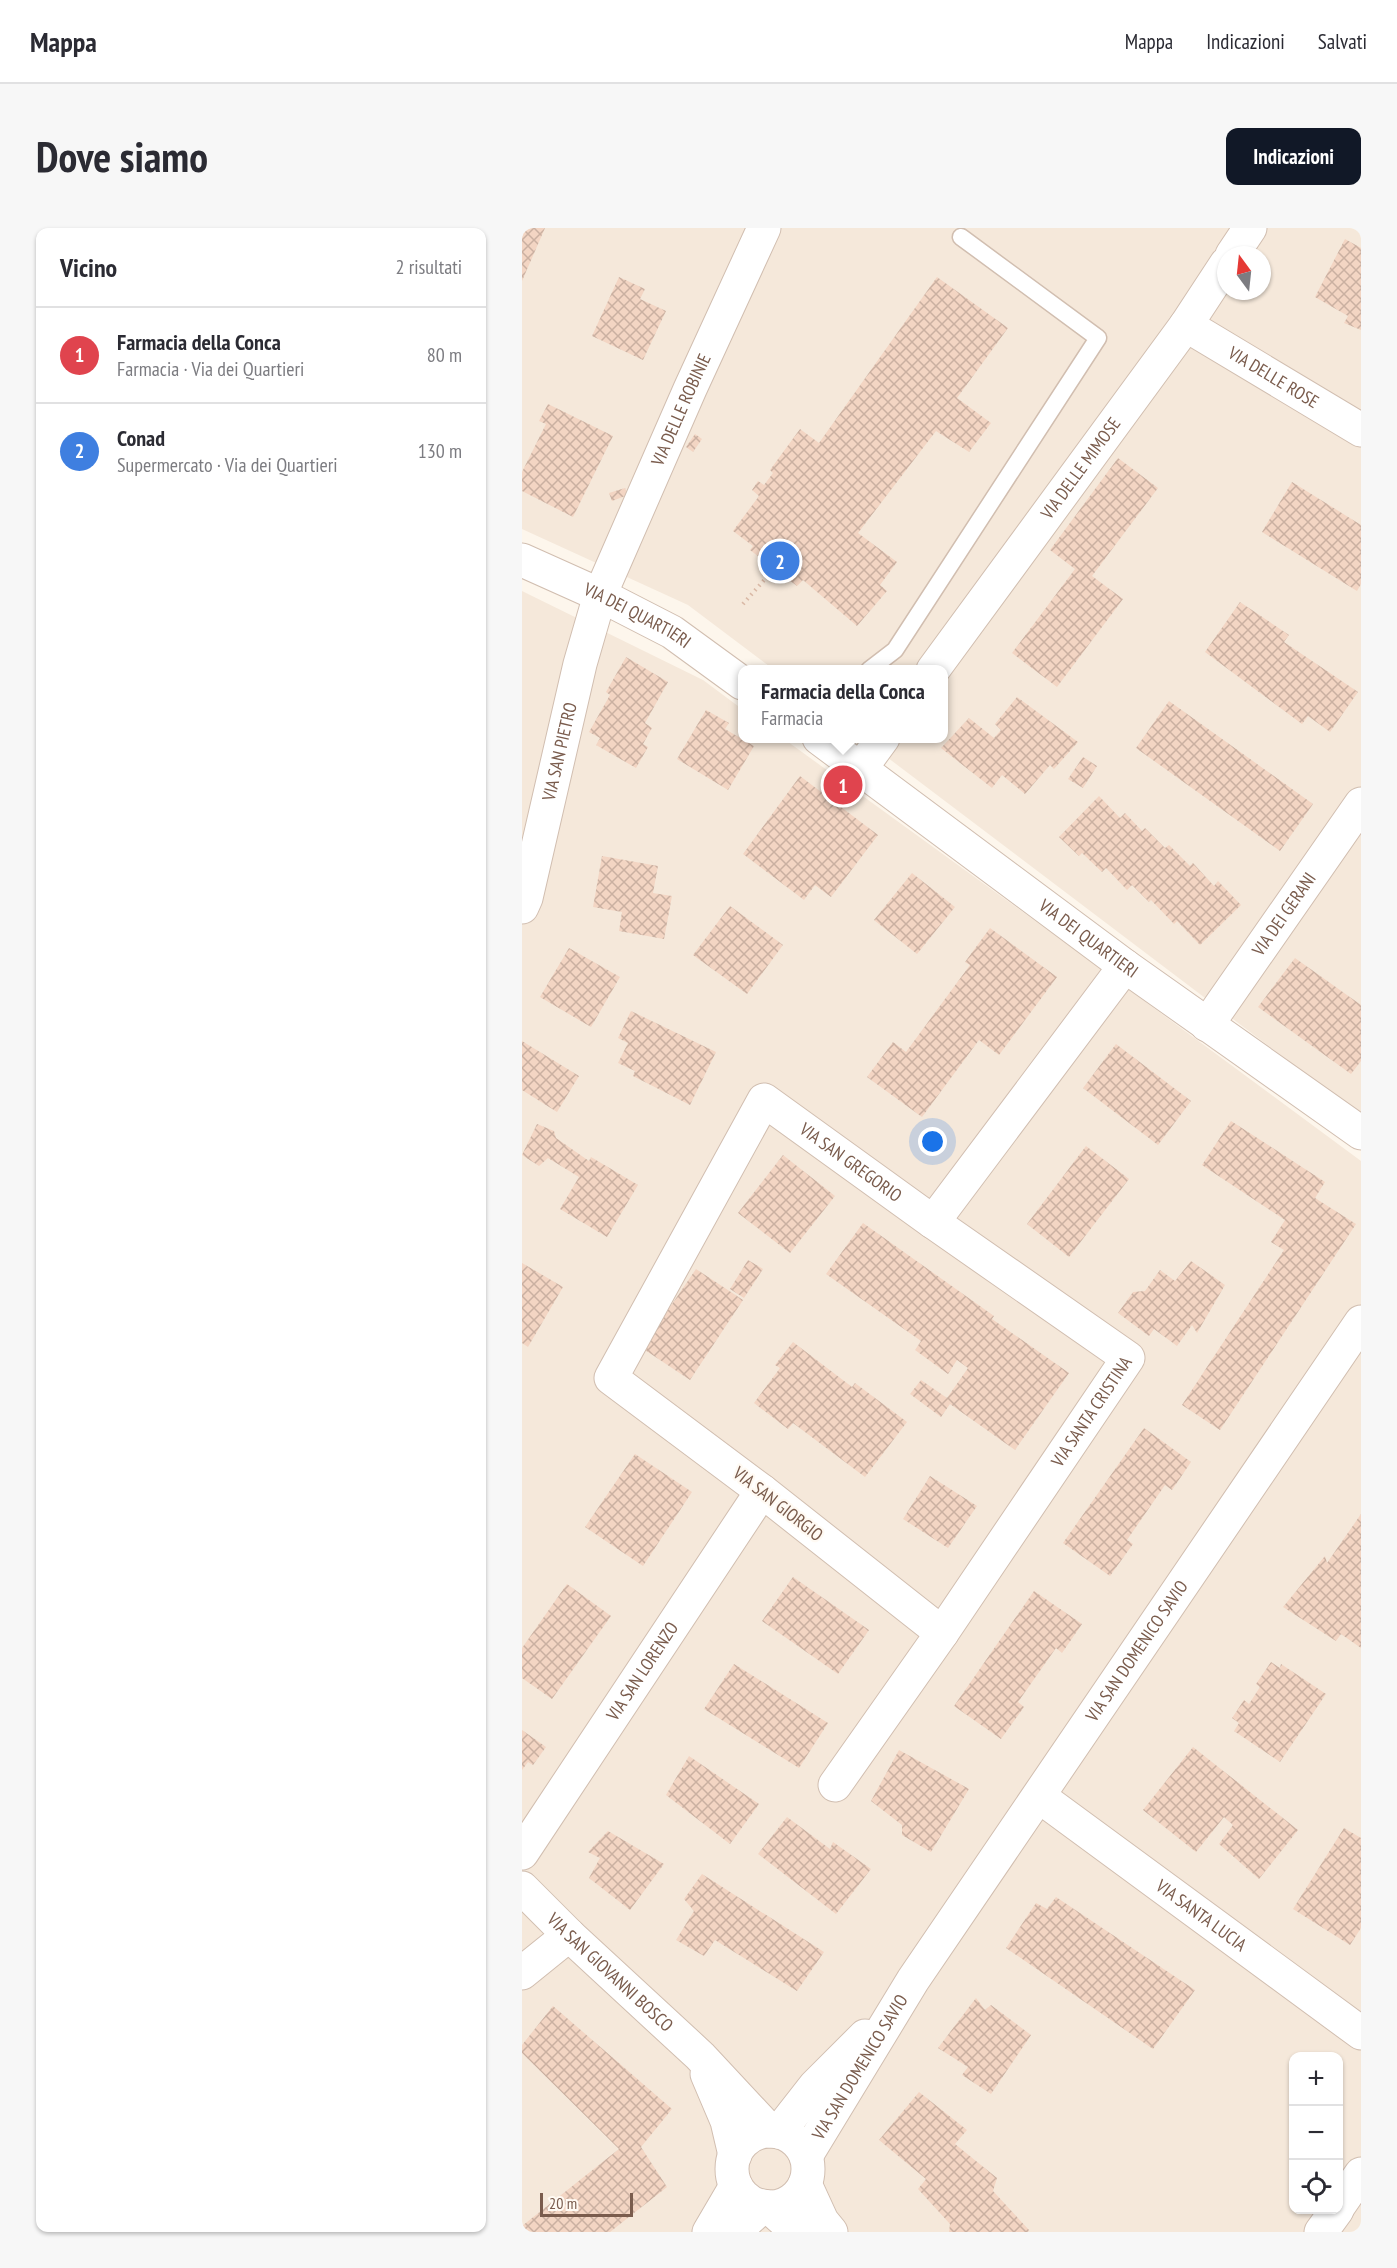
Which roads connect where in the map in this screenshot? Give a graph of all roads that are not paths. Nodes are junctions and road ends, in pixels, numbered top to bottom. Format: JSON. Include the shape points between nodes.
{"nodes":[{"id":1,"x":764,"y":228,"type":"edge"},
{"id":2,"x":1250,"y":228,"type":"edge"},
{"id":3,"x":961,"y":237,"type":"dead end"},
{"id":4,"x":1238,"y":246,"type":"edge"},
{"id":5,"x":1217,"y":278,"type":"edge"},
{"id":6,"x":1186,"y":325,"type":"junction"},
{"id":7,"x":1361,"y":430,"type":"edge"},
{"id":8,"x":522,"y":560,"type":"edge"},
{"id":9,"x":600,"y":595,"type":"junction"},
{"id":10,"x":876,"y":665,"type":"edge"},
{"id":11,"x":936,"y":665,"type":"edge"},
{"id":12,"x":738,"y":680,"type":"edge"},
{"id":13,"x":826,"y":743,"type":"edge"},
{"id":14,"x":879,"y":743,"type":"edge"},
{"id":15,"x":861,"y":768,"type":"junction"},
{"id":16,"x":1361,"y":804,"type":"edge"},
{"id":17,"x":522,"y":907,"type":"edge"},
{"id":18,"x":1125,"y":966,"type":"junction"},
{"id":19,"x":1207,"y":1025,"type":"junction"},
{"id":20,"x":1357,"y":1121,"type":"edge"},
{"id":21,"x":933,"y":1222,"type":"junction"},
{"id":22,"x":1361,"y":1322,"type":"edge"},
{"id":23,"x":611,"y":1378,"type":"joint"},
{"id":24,"x":762,"y":1491,"type":"junction"},
{"id":25,"x":942,"y":1633,"type":"junction"},
{"id":26,"x":835,"y":1785,"type":"dead end"},
{"id":27,"x":1040,"y":1797,"type":"junction"},
{"id":28,"x":522,"y":1853,"type":"edge"},
{"id":29,"x":522,"y":1888,"type":"edge"},
{"id":30,"x":569,"y":1935,"type":"junction"},
{"id":31,"x":522,"y":1973,"type":"edge"},
{"id":32,"x":913,"y":1980,"type":"junction"},
{"id":33,"x":1361,"y":2033,"type":"edge"},
{"id":34,"x":700,"y":2056,"type":"junction"},
{"id":35,"x":774,"y":2132,"type":"junction"},
{"id":36,"x":735,"y":2170,"type":"junction"},
{"id":37,"x":805,"y":2170,"type":"junction"},
{"id":38,"x":1361,"y":2174,"type":"edge"},
{"id":39,"x":1343,"y":2201,"type":"edge"},
{"id":40,"x":766,"y":2207,"type":"junction"},
{"id":41,"x":1334,"y":2214,"type":"edge"},
{"id":42,"x":709,"y":2232,"type":"edge"},
{"id":43,"x":734,"y":2232,"type":"edge"},
{"id":44,"x":797,"y":2232,"type":"edge"},
{"id":45,"x":831,"y":2232,"type":"edge"},
{"id":46,"x":1321,"y":2232,"type":"edge"}],
"edges":[{"from":1,"to":9,"type":"street","name":"VIA DELLE ROBINIE"},
{"from":2,"to":4,"type":"street"},
{"from":3,"to":10,"type":"lane","via":[[1098,338],[895,651]]},
{"from":5,"to":6,"type":"street","name":"VIA DELLE MIMOSE"},
{"from":6,"to":7,"type":"street","name":"VIA DELLE ROSE"},
{"from":6,"to":11,"type":"street","name":"VIA DELLE MIMOSE"},
{"from":8,"to":9,"type":"street","name":"VIA DEI QUARTIERI"},
{"from":9,"to":12,"type":"street","name":"VIA DEI QUARTIERI","via":[[672,632]]},
{"from":9,"to":17,"type":"street","name":"VIA SAN PIETRO"},
{"from":13,"to":15,"type":"street","name":"VIA DEI QUARTIERI"},
{"from":14,"to":15,"type":"street"},
{"from":15,"to":18,"type":"street","name":"VIA DEI QUARTIERI"},
{"from":16,"to":19,"type":"street","name":"VIA DEI GERANI"},
{"from":18,"to":19,"type":"street","name":"VIA DEI QUARTIERI"},
{"from":18,"to":21,"type":"street"},
{"from":19,"to":20,"type":"street","name":"VIA DEI QUARTIERI"},
{"from":21,"to":23,"type":"street","name":"VIA SAN GREGORIO","via":[[764,1100]]},
{"from":21,"to":25,"type":"street","name":"VIA SANTA CRISTINA","via":[[1128,1358]]},
{"from":22,"to":27,"type":"street","name":"VIA SAN DOMENICO SAVIO"},
{"from":23,"to":24,"type":"street","name":"VIA SAN GIORGIO"},
{"from":24,"to":25,"type":"street","name":"VIA SAN GIORGIO"},
{"from":24,"to":28,"type":"street","name":"VIA SAN LORENZO"},
{"from":25,"to":26,"type":"street"},
{"from":27,"to":32,"type":"street","name":"VIA SAN DOMENICO SAVIO"},
{"from":27,"to":33,"type":"street","name":"VIA SANTA LUCIA"},
{"from":29,"to":30,"type":"street","name":"VIA SAN GIOVANNI BOSCO"},
{"from":30,"to":31,"type":"street"},
{"from":30,"to":34,"type":"street","name":"VIA SAN GIOVANNI BOSCO"},
{"from":32,"to":35,"type":"street","name":"VIA SAN DOMENICO SAVIO"},
{"from":32,"to":37,"type":"street","name":"VIA SAN DOMENICO SAVIO"},
{"from":34,"to":35,"type":"street","name":"VIA SAN GIOVANNI BOSCO"},
{"from":34,"to":36,"type":"street","name":"VIA SAN GIOVANNI BOSCO","via":[[727,2121]]},
{"from":35,"to":36,"type":"street","via":[[748,2138],[740,2145]]},
{"from":35,"to":37,"type":"street","via":[[799,2145]]},
{"from":36,"to":40,"type":"street","via":[[743,2195]]},
{"from":36,"to":42,"type":"street"},
{"from":37,"to":40,"type":"street","via":[[799,2194],[780,2206]]},
{"from":37,"to":45,"type":"street","via":[[822,2221]]},
{"from":38,"to":39,"type":"street"},
{"from":40,"to":43,"type":"street"},
{"from":40,"to":44,"type":"street"},
{"from":41,"to":46,"type":"street"}]}
